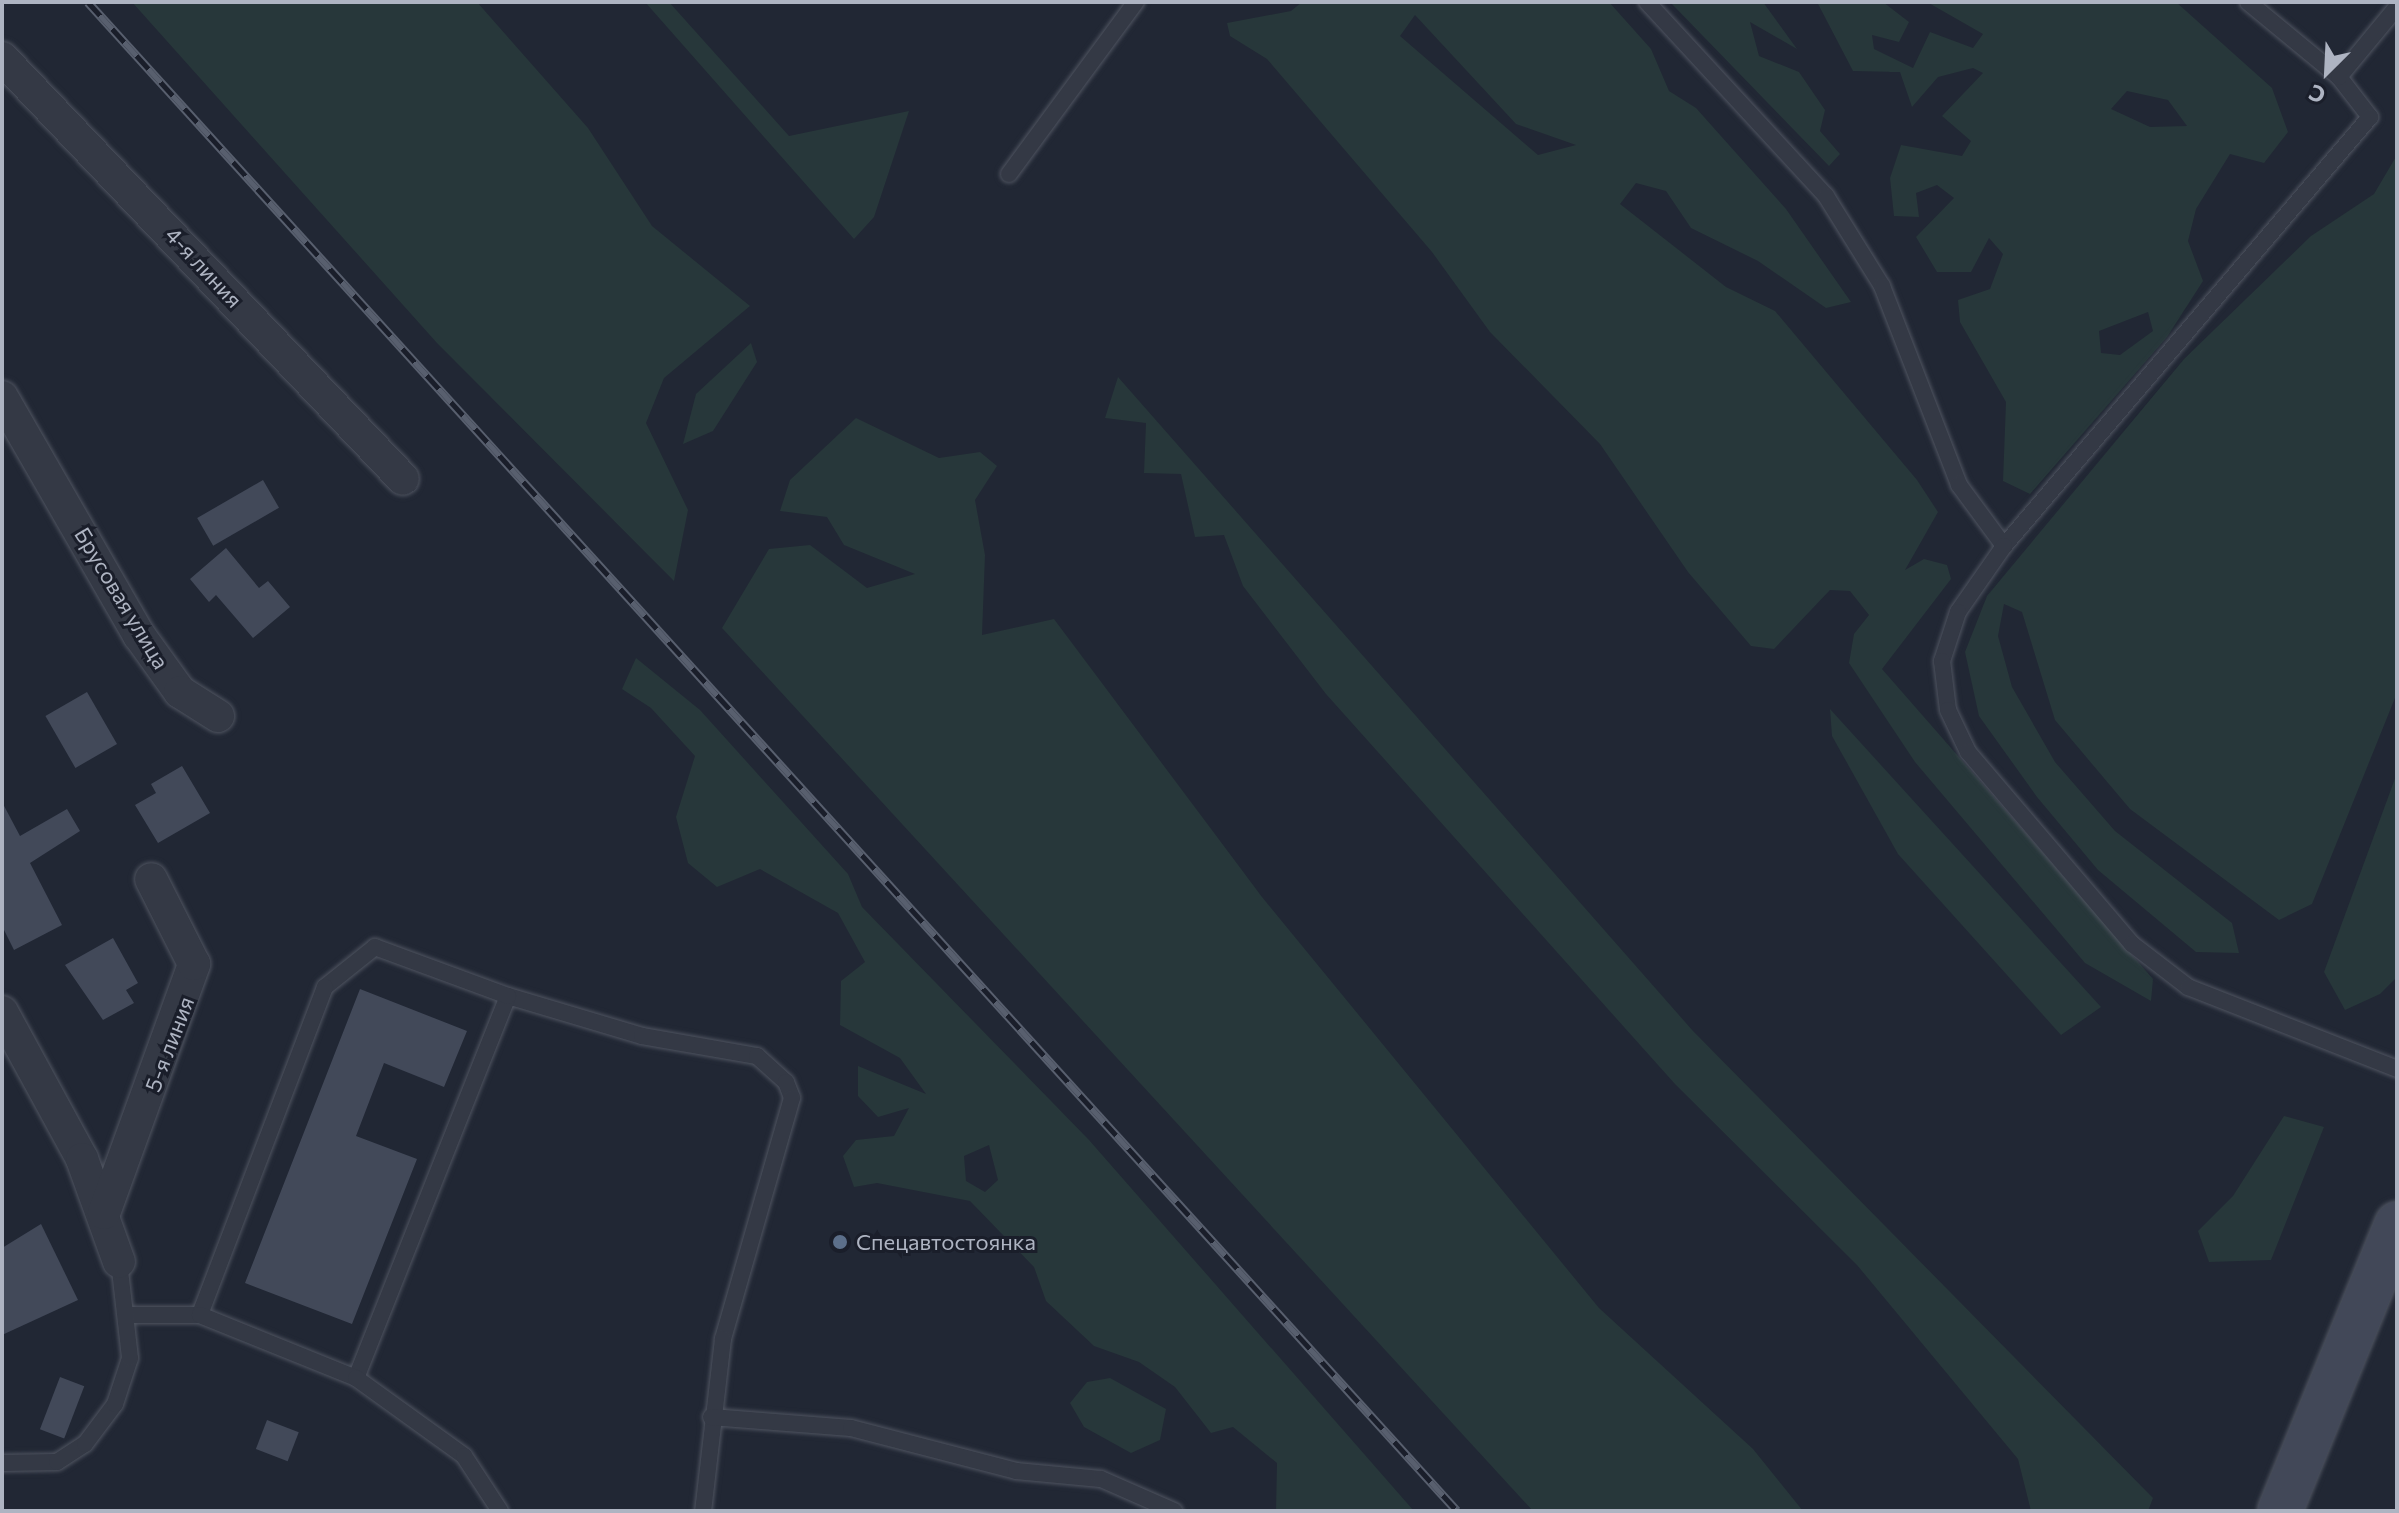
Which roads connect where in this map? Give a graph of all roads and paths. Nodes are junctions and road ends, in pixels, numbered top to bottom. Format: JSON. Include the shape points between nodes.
{"nodes":[{"id":1,"x":1136,"y":2,"type":"edge"},
{"id":2,"x":1647,"y":2,"type":"edge"},
{"id":3,"x":2248,"y":2,"type":"edge"},
{"id":4,"x":2397,"y":7,"type":"edge"},
{"id":5,"x":2,"y":58,"type":"edge"},
{"id":6,"x":2339,"y":77,"type":"junction"},
{"id":7,"x":1009,"y":174,"type":"dead end"},
{"id":8,"x":2,"y":397,"type":"edge"},
{"id":9,"x":403,"y":479,"type":"dead end"},
{"id":10,"x":2004,"y":546,"type":"junction"},
{"id":11,"x":218,"y":716,"type":"dead end"},
{"id":12,"x":151,"y":879,"type":"dead end"},
{"id":13,"x":508,"y":996,"type":"junction"},
{"id":14,"x":2,"y":1012,"type":"edge"},
{"id":15,"x":2397,"y":1069,"type":"edge"},
{"id":16,"x":104,"y":1213,"type":"junction"},
{"id":17,"x":2397,"y":1224,"type":"edge"},
{"id":18,"x":119,"y":1262,"type":"joint"},
{"id":19,"x":130,"y":1315,"type":"junction"},
{"id":20,"x":200,"y":1315,"type":"junction"},
{"id":21,"x":356,"y":1378,"type":"junction"},
{"id":22,"x":711,"y":1417,"type":"junction"},
{"id":23,"x":2,"y":1463,"type":"edge"},
{"id":24,"x":500,"y":1511,"type":"edge"},
{"id":25,"x":703,"y":1511,"type":"edge"},
{"id":26,"x":1174,"y":1511,"type":"edge"},
{"id":27,"x":2280,"y":1511,"type":"edge"}],
"edges":[{"from":1,"to":7,"type":"lane"},
{"from":2,"to":10,"type":"lane","via":[[1826,196],[1882,286],[1959,485]]},
{"from":3,"to":6,"type":"lane"},
{"from":4,"to":6,"type":"lane"},
{"from":5,"to":9,"type":"street","name":"4-я линия"},
{"from":6,"to":10,"type":"lane","via":[[2370,117]]},
{"from":8,"to":11,"type":"street","name":"Брусовая улица","via":[[139,635],[180,692]]},
{"from":10,"to":15,"type":"lane","via":[[1958,612],[1942,661],[1948,710],[1968,752],[2132,944],[2188,987]]},
{"from":12,"to":16,"type":"street","name":"5-я линия","via":[[194,964]]},
{"from":13,"to":20,"type":"lane","via":[[375,947],[325,987]]},
{"from":13,"to":21,"type":"lane"},
{"from":13,"to":22,"type":"lane","via":[[642,1036],[757,1056],[786,1082],[792,1098],[723,1339]]},
{"from":14,"to":16,"type":"street"},
{"from":16,"to":18,"type":"street"},
{"from":17,"to":27,"type":"main road"},
{"from":18,"to":19,"type":"lane"},
{"from":19,"to":20,"type":"lane"},
{"from":19,"to":23,"type":"lane","via":[[130,1358],[115,1404],[85,1444],[57,1462]]},
{"from":20,"to":21,"type":"lane"},
{"from":21,"to":24,"type":"lane","via":[[464,1456]]},
{"from":22,"to":25,"type":"lane"},
{"from":22,"to":26,"type":"lane","via":[[851,1428],[1016,1471],[1101,1479]]}]}
